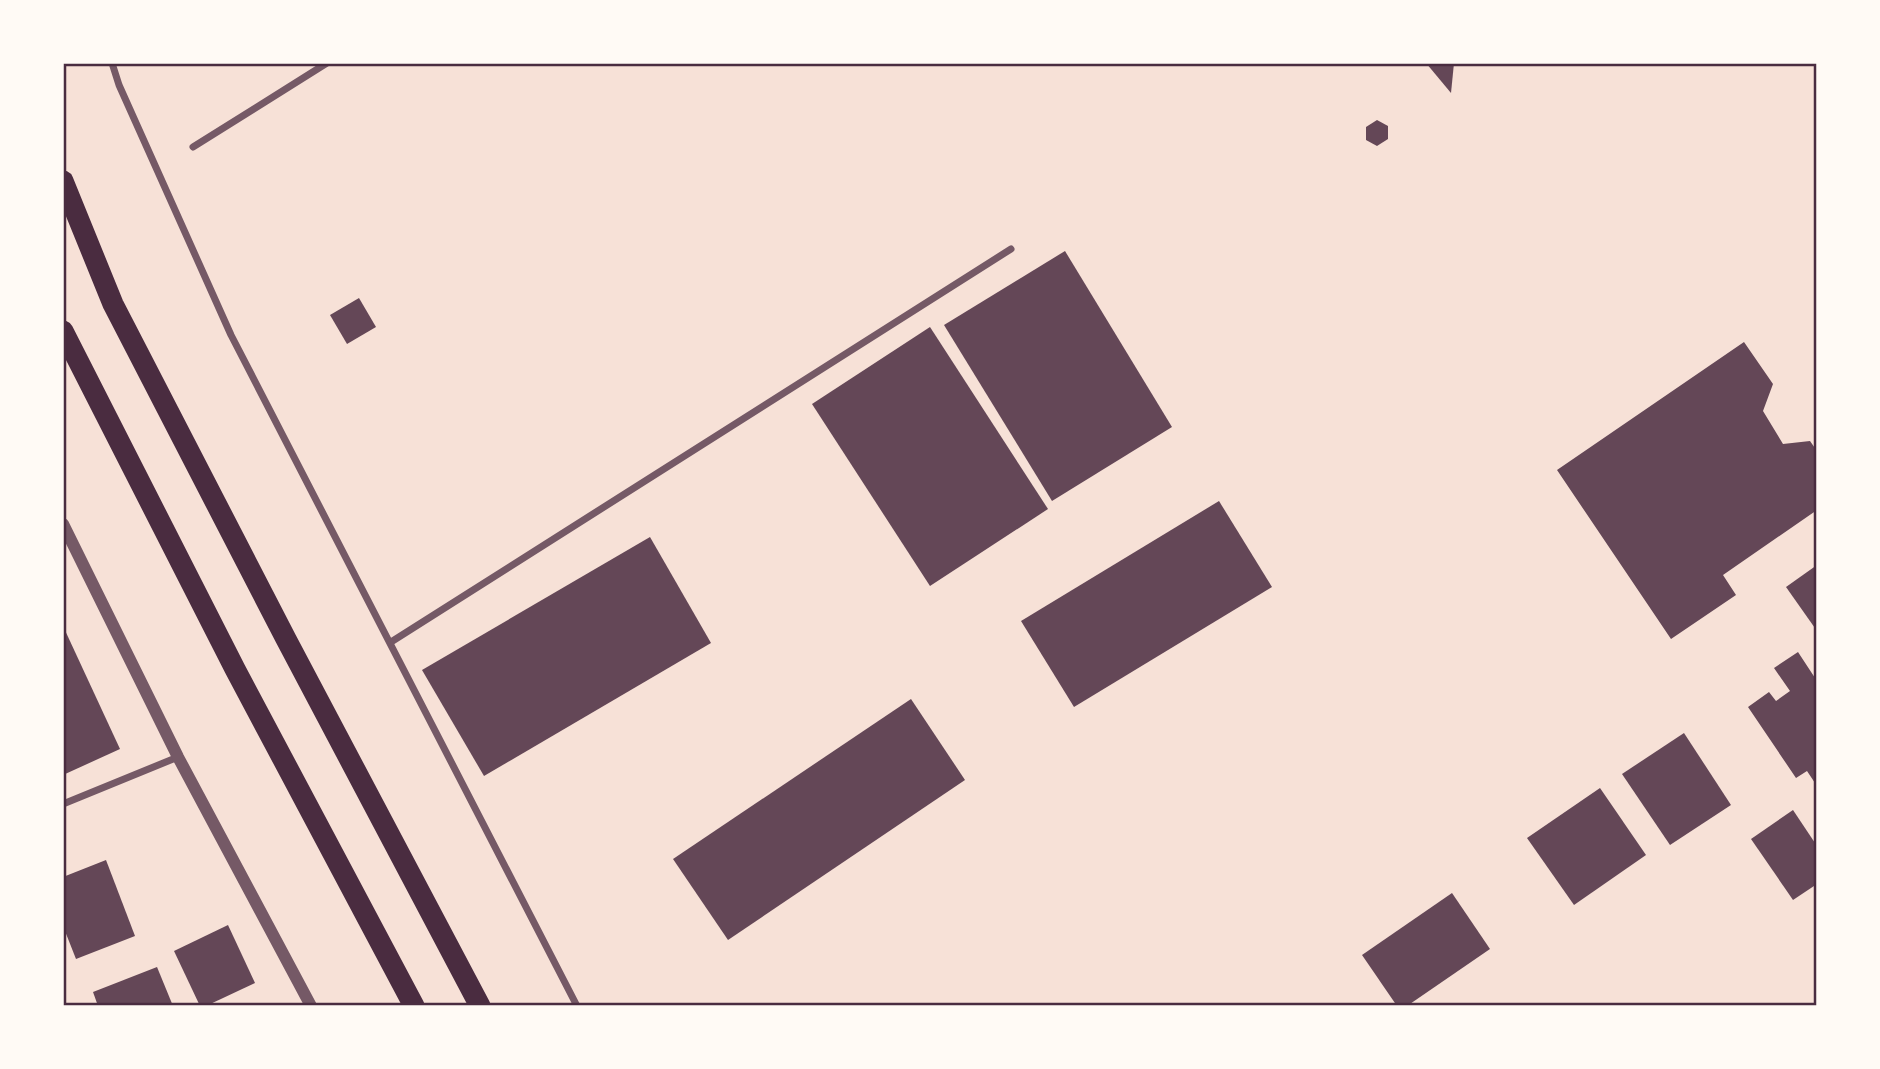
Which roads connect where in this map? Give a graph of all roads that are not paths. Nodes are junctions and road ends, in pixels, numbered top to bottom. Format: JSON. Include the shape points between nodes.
{"nodes":[{"id":1,"x":112,"y":63,"type":"edge"},
{"id":2,"x":327,"y":63,"type":"edge"},
{"id":3,"x":194,"y":147,"type":"dead end"},
{"id":4,"x":63,"y":181,"type":"edge"},
{"id":5,"x":1011,"y":249,"type":"dead end"},
{"id":6,"x":63,"y":331,"type":"edge"},
{"id":7,"x":63,"y":524,"type":"edge"},
{"id":8,"x":391,"y":642,"type":"junction"},
{"id":9,"x":178,"y":757,"type":"junction"},
{"id":10,"x":63,"y":804,"type":"edge"},
{"id":11,"x":311,"y":1006,"type":"edge"},
{"id":12,"x":414,"y":1006,"type":"edge"},
{"id":13,"x":480,"y":1006,"type":"edge"},
{"id":14,"x":578,"y":1006,"type":"edge"}],
"edges":[{"from":1,"to":8,"type":"street","via":[[231,335]]},
{"from":2,"to":3,"type":"street"},
{"from":4,"to":13,"type":"highway","via":[[113,304]]},
{"from":5,"to":8,"type":"street"},
{"from":6,"to":12,"type":"highway","via":[[234,669]]},
{"from":7,"to":9,"type":"street"},
{"from":8,"to":14,"type":"street"},
{"from":9,"to":10,"type":"street"},
{"from":9,"to":11,"type":"street"}]}
